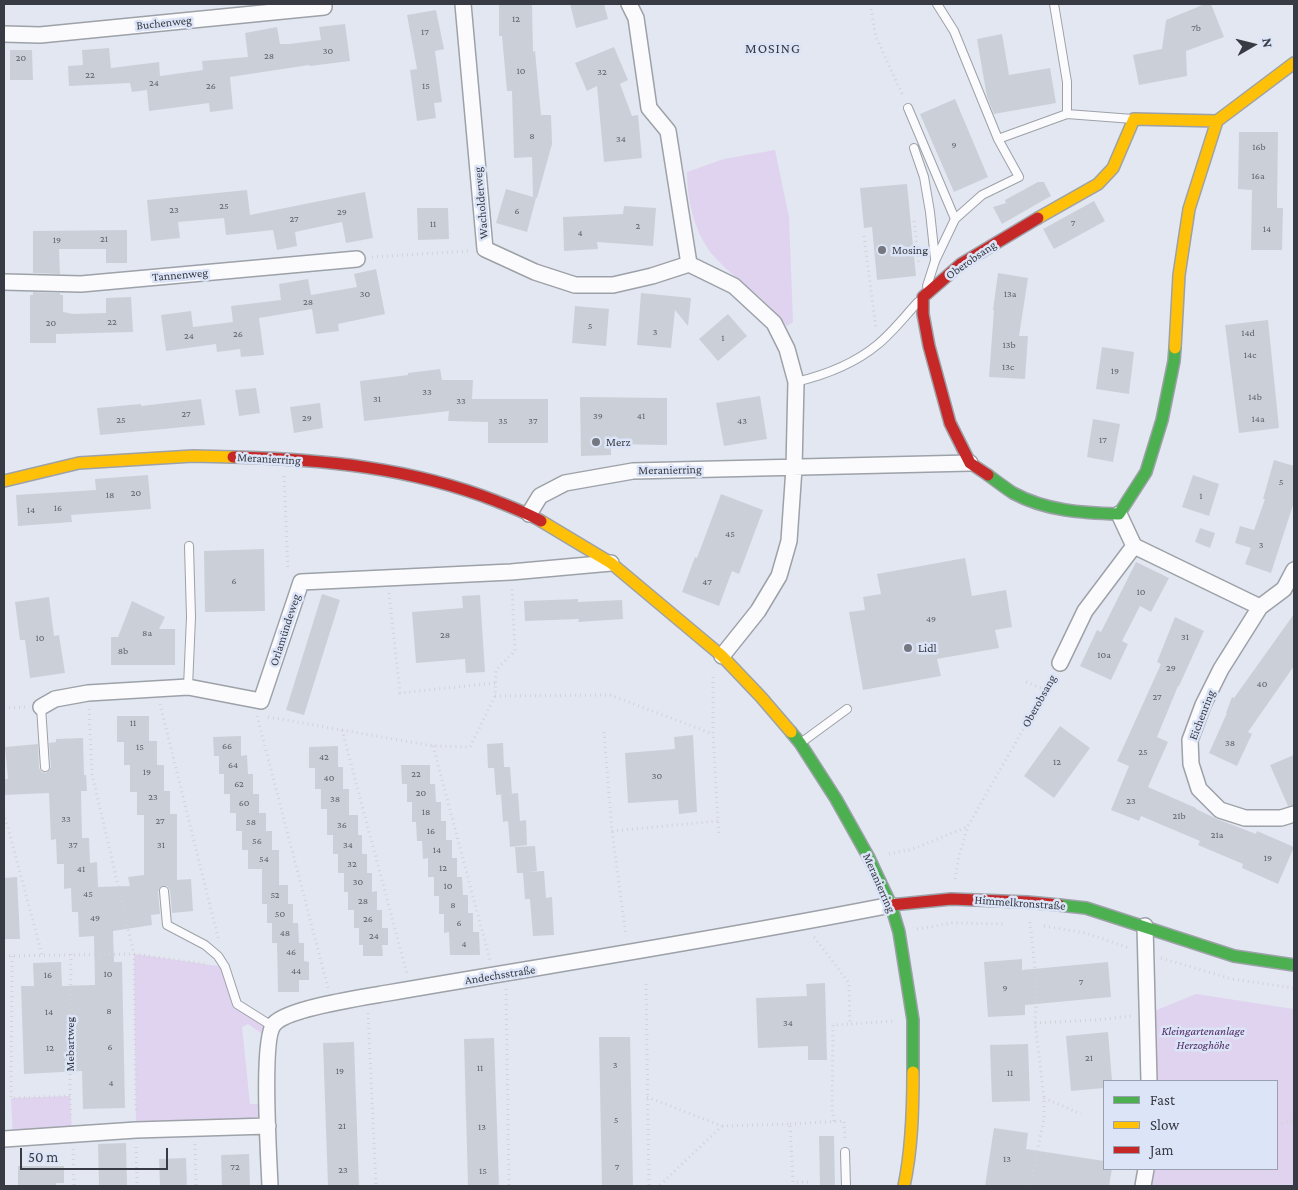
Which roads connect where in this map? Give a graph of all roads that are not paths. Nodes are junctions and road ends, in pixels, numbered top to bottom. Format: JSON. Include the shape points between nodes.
{"nodes":[{"id":1,"x":463,"y":4,"type":"edge"},
{"id":2,"x":629,"y":4,"type":"edge"},
{"id":3,"x":937,"y":4,"type":"edge"},
{"id":4,"x":1054,"y":4,"type":"edge"},
{"id":5,"x":324,"y":7,"type":"dead end"},
{"id":6,"x":4,"y":34,"type":"edge"},
{"id":7,"x":1294,"y":63,"type":"edge"},
{"id":8,"x":908,"y":108,"type":"road end"},
{"id":9,"x":1067,"y":114,"type":"junction"},
{"id":10,"x":1134,"y":118,"type":"junction"},
{"id":11,"x":1217,"y":121,"type":"junction"},
{"id":12,"x":998,"y":139,"type":"junction"},
{"id":13,"x":914,"y":148,"type":"dead end"},
{"id":14,"x":955,"y":218,"type":"junction"},
{"id":15,"x":357,"y":258,"type":"road end"},
{"id":16,"x":935,"y":261,"type":"junction"},
{"id":17,"x":689,"y":264,"type":"junction"},
{"id":18,"x":4,"y":282,"type":"edge"},
{"id":19,"x":923,"y":297,"type":"junction"},
{"id":20,"x":796,"y":382,"type":"junction"},
{"id":21,"x":970,"y":463,"type":"junction"},
{"id":22,"x":794,"y":468,"type":"junction"},
{"id":23,"x":4,"y":481,"type":"edge"},
{"id":24,"x":530,"y":514,"type":"junction"},
{"id":25,"x":1119,"y":514,"type":"junction"},
{"id":26,"x":189,"y":546,"type":"dead end"},
{"id":27,"x":1134,"y":546,"type":"junction"},
{"id":28,"x":611,"y":563,"type":"junction"},
{"id":29,"x":1294,"y":570,"type":"edge"},
{"id":30,"x":1260,"y":607,"type":"junction"},
{"id":31,"x":718,"y":653,"type":"junction"},
{"id":32,"x":1060,"y":663,"type":"road end"},
{"id":33,"x":188,"y":687,"type":"junction"},
{"id":34,"x":41,"y":706,"type":"joint"},
{"id":35,"x":847,"y":709,"type":"dead end"},
{"id":36,"x":800,"y":743,"type":"junction"},
{"id":37,"x":45,"y":767,"type":"dead end"},
{"id":38,"x":1294,"y":814,"type":"edge"},
{"id":39,"x":164,"y":891,"type":"dead end"},
{"id":40,"x":891,"y":905,"type":"junction"},
{"id":41,"x":1145,"y":926,"type":"junction"},
{"id":42,"x":1294,"y":965,"type":"edge"},
{"id":43,"x":272,"y":1026,"type":"junction"},
{"id":44,"x":1149,"y":1080,"type":"edge"},
{"id":45,"x":268,"y":1126,"type":"junction"},
{"id":46,"x":4,"y":1139,"type":"edge"},
{"id":47,"x":845,"y":1152,"type":"road end"},
{"id":48,"x":1146,"y":1170,"type":"edge"},
{"id":49,"x":270,"y":1186,"type":"edge"},
{"id":50,"x":846,"y":1186,"type":"edge"},
{"id":51,"x":904,"y":1186,"type":"edge"},
{"id":52,"x":1143,"y":1186,"type":"edge"}],
"edges":[{"from":1,"to":17,"type":"street","name":"Wacholderweg","via":[[485,249],[535,272],[574,285],[613,285]]},
{"from":2,"to":17,"type":"street","via":[[636,18],[649,108],[668,131]]},
{"from":3,"to":12,"type":"lane","via":[[954,32]]},
{"from":4,"to":9,"type":"lane","via":[[1067,82]]},
{"from":5,"to":6,"type":"street","name":"Buchenweg","via":[[40,35]]},
{"from":7,"to":11,"type":"street"},
{"from":8,"to":14,"type":"lane"},
{"from":9,"to":10,"type":"lane"},
{"from":9,"to":12,"type":"lane"},
{"from":10,"to":11,"type":"street"},
{"from":10,"to":19,"type":"street","name":"Oberobsang","via":[[1112,168],[1098,184],[961,264]]},
{"from":11,"to":25,"type":"street","via":[[1189,209],[1179,274],[1174,361],[1162,420],[1146,472]]},
{"from":12,"to":14,"type":"lane","via":[[1019,177],[982,195]]},
{"from":13,"to":16,"type":"lane","via":[[926,186]]},
{"from":14,"to":16,"type":"lane"},
{"from":15,"to":18,"type":"street","name":"Tannenweg","via":[[81,284]]},
{"from":16,"to":19,"type":"lane"},
{"from":17,"to":20,"type":"street","via":[[734,286],[774,323],[787,349]]},
{"from":19,"to":20,"type":"lane","via":[[878,344],[834,370]]},
{"from":19,"to":21,"type":"street","via":[[929,346],[947,414]]},
{"from":20,"to":22,"type":"street"},
{"from":21,"to":22,"type":"street","name":"Meranierring"},
{"from":21,"to":25,"type":"street","via":[[1014,492],[1044,506]]},
{"from":22,"to":24,"type":"street","name":"Meranierring","via":[[633,470],[566,483],[540,496]]},
{"from":22,"to":31,"type":"street","via":[[789,541],[779,576],[758,611]]},
{"from":23,"to":24,"type":"street","name":"Meranierring","via":[[79,463],[193,456],[283,458],[341,463],[398,473],[464,488]]},
{"from":24,"to":28,"type":"street","name":"Meranierring"},
{"from":25,"to":27,"type":"street"},
{"from":26,"to":33,"type":"lane","via":[[191,617]]},
{"from":27,"to":30,"type":"street"},
{"from":27,"to":32,"type":"street","name":"Oberobsang","via":[[1085,611]]},
{"from":28,"to":31,"type":"street","name":"Meranierring"},
{"from":28,"to":33,"type":"street","name":"Orlamündeweg","via":[[511,572],[301,582],[259,708]]},
{"from":29,"to":30,"type":"street","name":"Eichenring","via":[[1284,588]]},
{"from":30,"to":38,"type":"street","name":"Eichenring","via":[[1221,669],[1203,705],[1190,740],[1191,764],[1198,789],[1220,810],[1245,818],[1281,818]]},
{"from":31,"to":36,"type":"street","name":"Meranierring"},
{"from":33,"to":34,"type":"street","via":[[88,693],[55,698]]},
{"from":34,"to":37,"type":"lane"},
{"from":35,"to":36,"type":"lane"},
{"from":36,"to":40,"type":"street","name":"Meranierring","via":[[836,799]]},
{"from":39,"to":43,"type":"lane","via":[[167,925],[205,945],[218,956],[237,1004]]},
{"from":40,"to":41,"type":"street","name":"Himmelkronstraße","via":[[951,899],[1027,902],[1086,908]]},
{"from":40,"to":43,"type":"street","name":"Andechsstraße","via":[[368,997],[292,1013]]},
{"from":40,"to":51,"type":"street","name":"Meranierring","via":[[899,932],[913,1020],[913,1102]]},
{"from":41,"to":42,"type":"street","name":"Himmelkronstraße","via":[[1234,956]]},
{"from":41,"to":44,"type":"street"},
{"from":43,"to":45,"type":"street","via":[[268,1038]]},
{"from":45,"to":46,"type":"street","via":[[194,1127]]},
{"from":45,"to":49,"type":"street"},
{"from":47,"to":50,"type":"lane"},
{"from":48,"to":52,"type":"street"}]}
